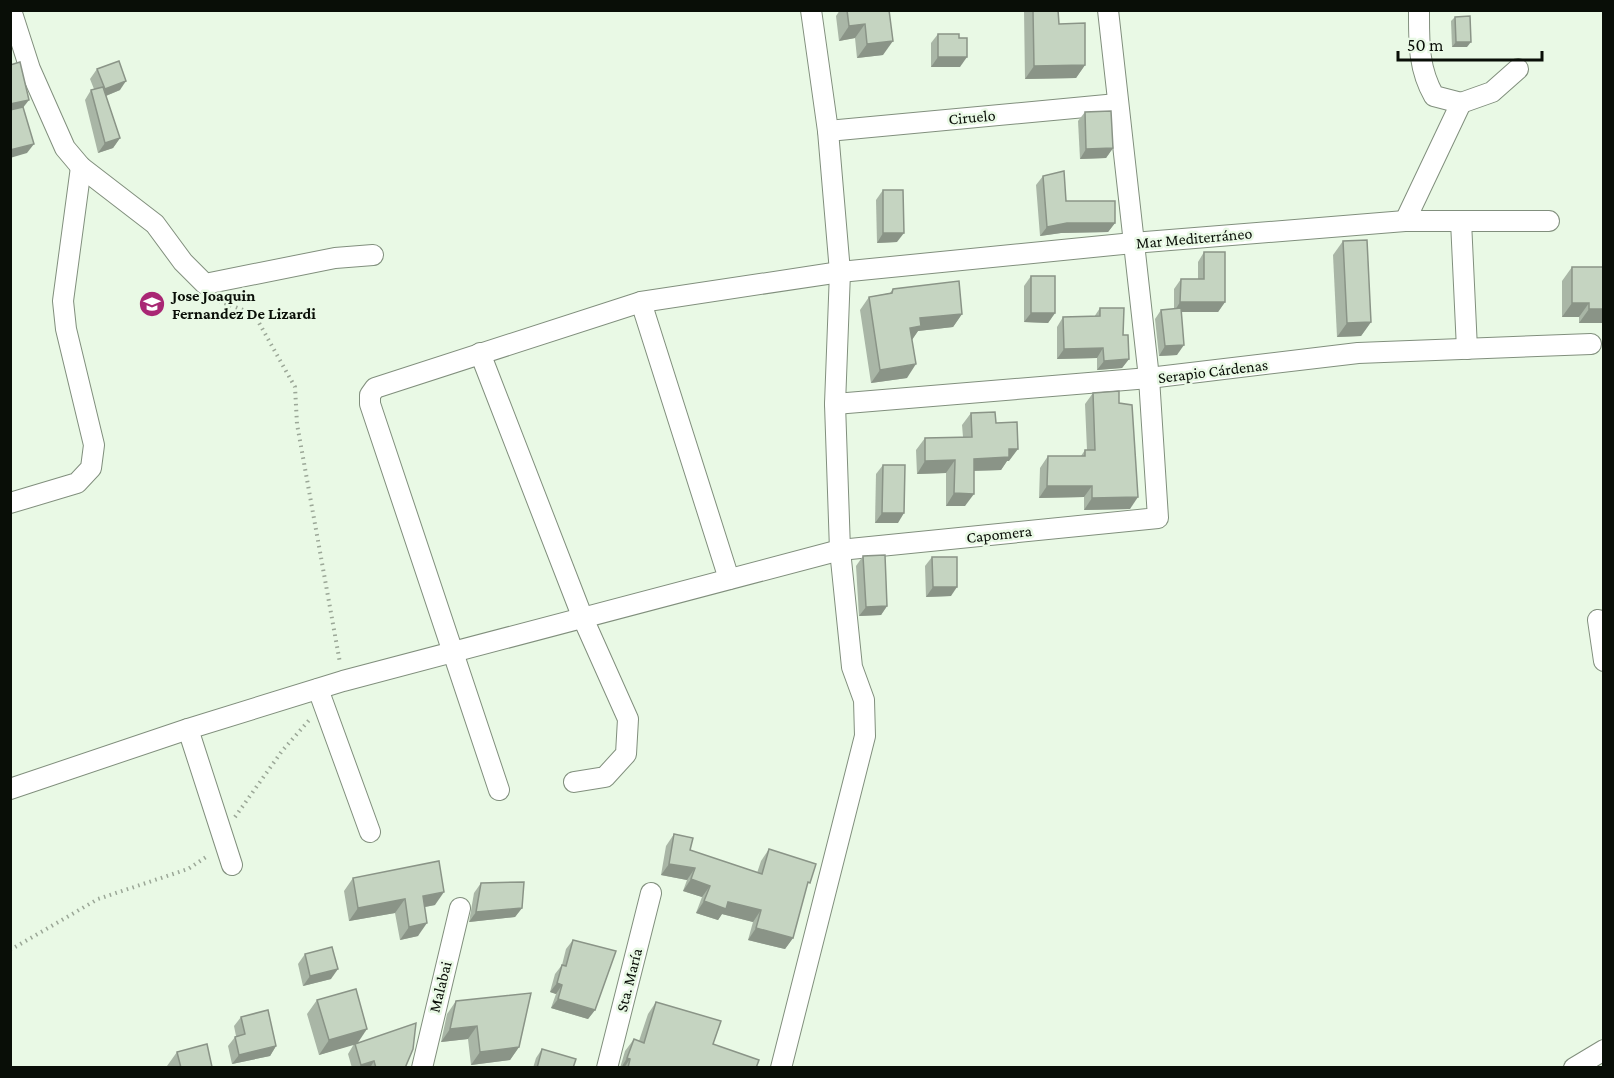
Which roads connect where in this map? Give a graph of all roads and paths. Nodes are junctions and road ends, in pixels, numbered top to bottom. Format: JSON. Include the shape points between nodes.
{"nodes":[{"id":1,"x":10,"y":10,"type":"edge"},
{"id":2,"x":811,"y":10,"type":"edge"},
{"id":3,"x":1108,"y":10,"type":"edge"},
{"id":4,"x":1419,"y":10,"type":"edge"},
{"id":5,"x":1518,"y":69,"type":"dead end"},
{"id":6,"x":1461,"y":103,"type":"junction"},
{"id":7,"x":1117,"y":104,"type":"junction"},
{"id":8,"x":828,"y":131,"type":"junction"},
{"id":9,"x":81,"y":166,"type":"junction"},
{"id":10,"x":1405,"y":221,"type":"junction"},
{"id":11,"x":1461,"y":221,"type":"junction"},
{"id":12,"x":1549,"y":221,"type":"dead end"},
{"id":13,"x":1133,"y":243,"type":"junction"},
{"id":14,"x":373,"y":255,"type":"dead end"},
{"id":15,"x":840,"y":272,"type":"junction"},
{"id":16,"x":205,"y":284,"type":"junction"},
{"id":17,"x":641,"y":302,"type":"junction"},
{"id":18,"x":1591,"y":344,"type":"dead end"},
{"id":19,"x":1467,"y":349,"type":"junction"},
{"id":20,"x":480,"y":353,"type":"junction"},
{"id":21,"x":1149,"y":378,"type":"junction"},
{"id":22,"x":295,"y":387,"type":"dead end"},
{"id":23,"x":835,"y":404,"type":"junction"},
{"id":24,"x":10,"y":503,"type":"edge"},
{"id":25,"x":840,"y":550,"type":"junction"},
{"id":26,"x":729,"y":579,"type":"junction"},
{"id":27,"x":582,"y":616,"type":"junction"},
{"id":28,"x":1598,"y":620,"type":"dead end"},
{"id":29,"x":452,"y":652,"type":"junction"},
{"id":30,"x":1604,"y":661,"type":"edge"},
{"id":31,"x":318,"y":689,"type":"junction"},
{"id":32,"x":188,"y":729,"type":"junction"},
{"id":33,"x":574,"y":782,"type":"dead end"},
{"id":34,"x":10,"y":789,"type":"edge"},
{"id":35,"x":499,"y":790,"type":"dead end"},
{"id":36,"x":370,"y":832,"type":"dead end"},
{"id":37,"x":232,"y":865,"type":"dead end"},
{"id":38,"x":651,"y":893,"type":"dead end"},
{"id":39,"x":460,"y":908,"type":"dead end"},
{"id":40,"x":1604,"y":1050,"type":"edge"},
{"id":41,"x":422,"y":1068,"type":"edge"},
{"id":42,"x":607,"y":1068,"type":"edge"},
{"id":43,"x":781,"y":1068,"type":"edge"},
{"id":44,"x":1574,"y":1068,"type":"edge"}],
"edges":[{"from":1,"to":9,"type":"street","via":[[47,110],[65,148]]},
{"from":2,"to":8,"type":"street"},
{"from":3,"to":7,"type":"street"},
{"from":4,"to":6,"type":"street","via":[[1424,78],[1434,96]]},
{"from":5,"to":6,"type":"street","via":[[1492,92]]},
{"from":6,"to":10,"type":"street"},
{"from":7,"to":8,"type":"street","name":"Ciruelo"},
{"from":7,"to":13,"type":"street"},
{"from":8,"to":15,"type":"street"},
{"from":9,"to":16,"type":"street","via":[[155,224]]},
{"from":9,"to":24,"type":"street","via":[[63,301],[94,446],[91,468],[76,483]]},
{"from":10,"to":11,"type":"street","name":"Mar Mediterráneo"},
{"from":10,"to":13,"type":"street","name":"Mar Mediterráneo"},
{"from":11,"to":12,"type":"street","name":"Mar Mediterráneo"},
{"from":11,"to":19,"type":"street"},
{"from":13,"to":15,"type":"street","name":"Mar Mediterráneo"},
{"from":13,"to":21,"type":"street"},
{"from":14,"to":16,"type":"street","via":[[335,258]]},
{"from":15,"to":17,"type":"street","name":"Mar Mediterráneo"},
{"from":15,"to":23,"type":"street"},
{"from":16,"to":22,"type":"path","via":[[216,300],[254,314]]},
{"from":17,"to":20,"type":"street","name":"Mar Mediterráneo"},
{"from":17,"to":26,"type":"street"},
{"from":18,"to":19,"type":"street","name":"Serapio Cárdenas"},
{"from":19,"to":21,"type":"street","name":"Serapio Cárdenas","via":[[1358,353]]},
{"from":20,"to":27,"type":"street"},
{"from":20,"to":29,"type":"street","name":"Mar Mediterráneo","via":[[375,388],[370,395]]},
{"from":21,"to":23,"type":"street","name":"Serapio Cárdenas"},
{"from":21,"to":25,"type":"street","name":"Capomera","via":[[1158,518]]},
{"from":23,"to":25,"type":"street"},
{"from":25,"to":26,"type":"street","name":"Capomera"},
{"from":25,"to":43,"type":"street","via":[[852,667],[864,700],[866,736]]},
{"from":26,"to":27,"type":"street","name":"Capomera"},
{"from":27,"to":29,"type":"street","name":"Capomera"},
{"from":27,"to":33,"type":"street","via":[[628,719],[626,754],[604,777]]},
{"from":28,"to":30,"type":"street"},
{"from":29,"to":31,"type":"street","name":"Capomera"},
{"from":29,"to":35,"type":"street"},
{"from":31,"to":32,"type":"street","name":"Capomera"},
{"from":31,"to":36,"type":"street"},
{"from":32,"to":34,"type":"street","name":"Capomera"},
{"from":32,"to":37,"type":"street"},
{"from":38,"to":42,"type":"street","name":"Sta. María"},
{"from":39,"to":41,"type":"street","name":"Malabai"},
{"from":40,"to":44,"type":"street"}]}
